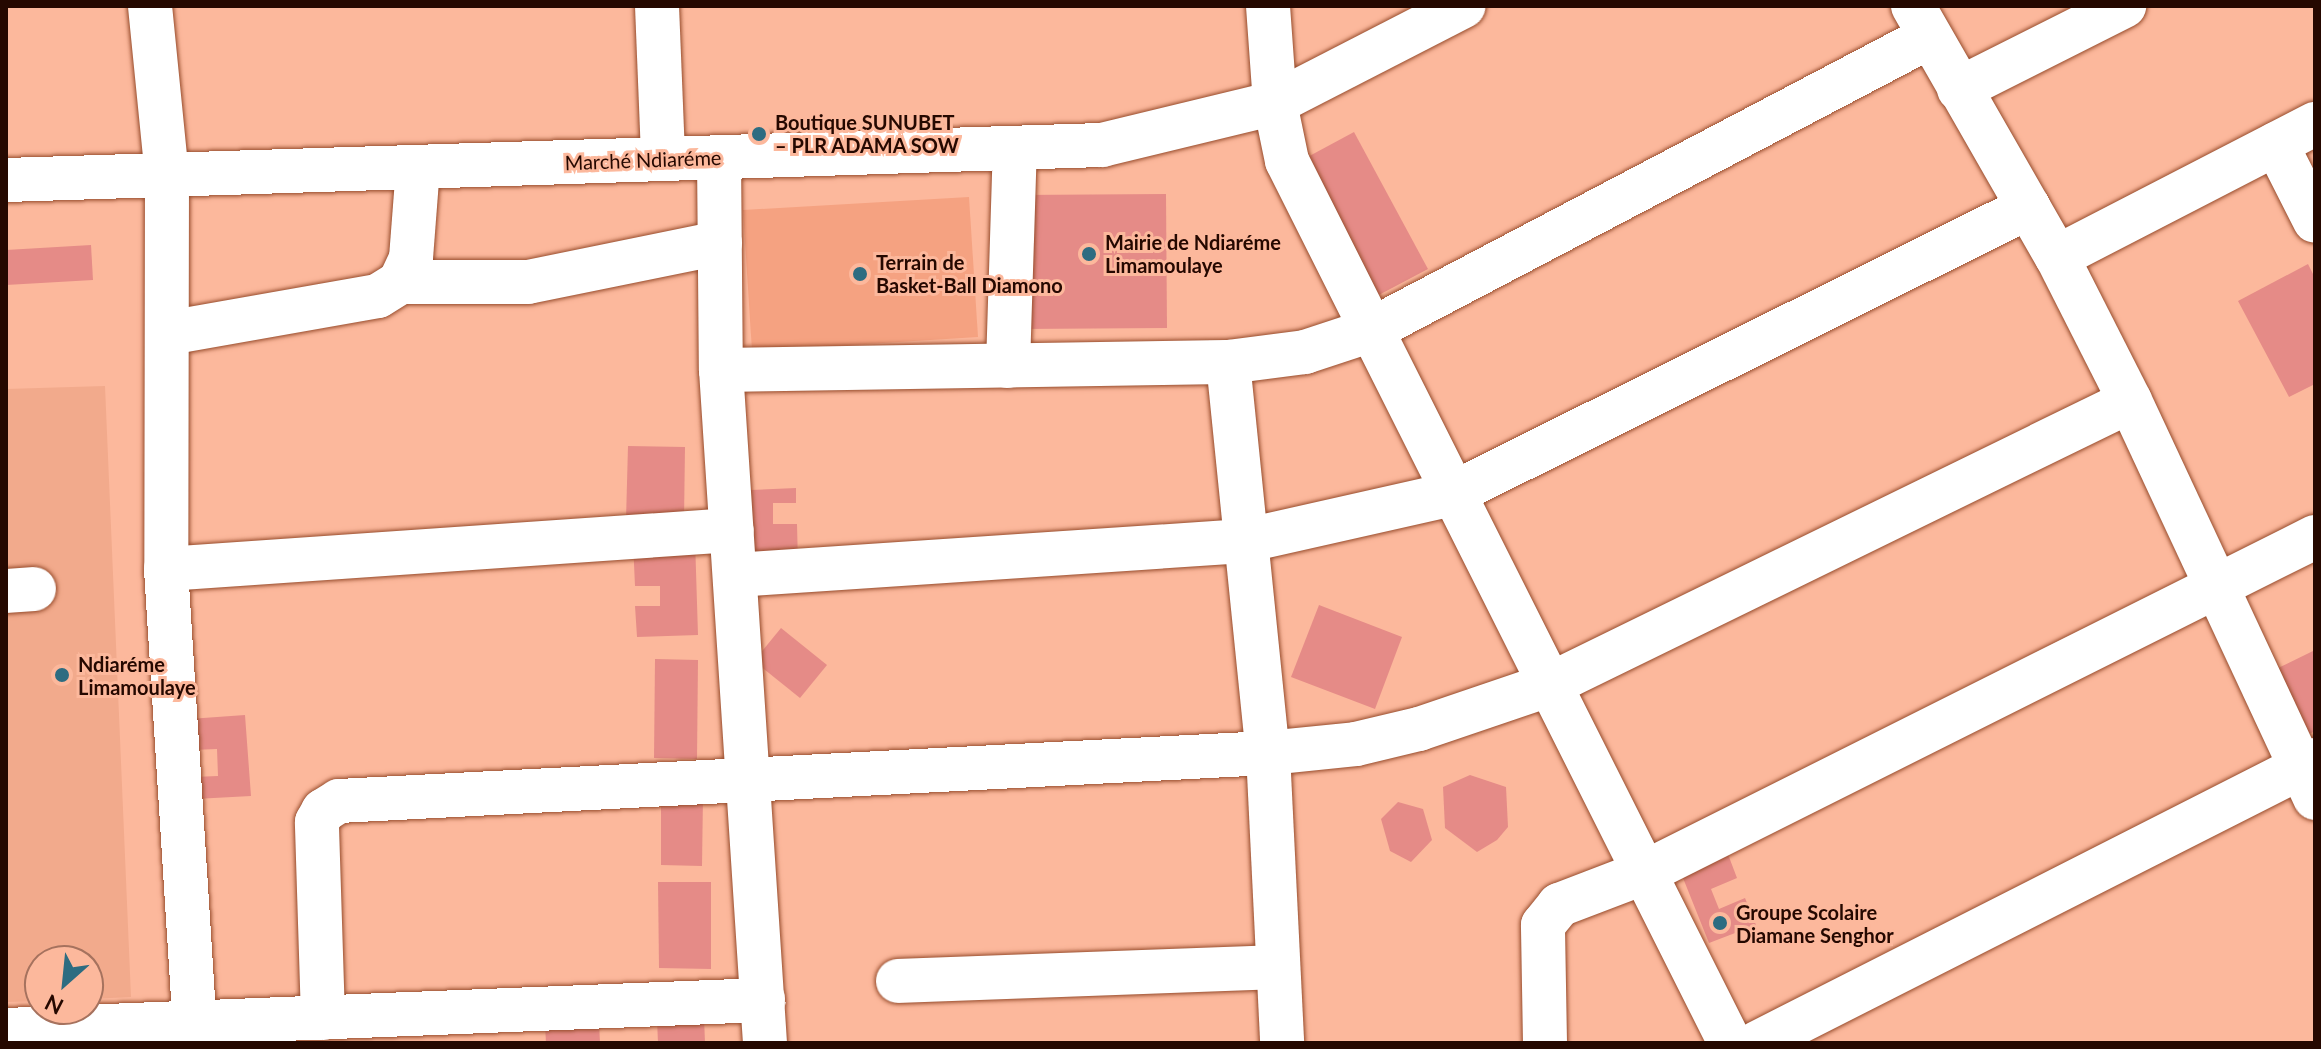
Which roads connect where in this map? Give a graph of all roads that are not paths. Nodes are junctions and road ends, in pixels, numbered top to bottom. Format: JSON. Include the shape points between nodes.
{"nodes":[{"id":1,"x":150,"y":6,"type":"edge"},
{"id":2,"x":657,"y":6,"type":"edge"},
{"id":3,"x":1268,"y":6,"type":"edge"},
{"id":4,"x":1464,"y":6,"type":"edge"},
{"id":5,"x":2124,"y":6,"type":"edge"},
{"id":6,"x":1921,"y":21,"type":"edge"},
{"id":7,"x":1959,"y":89,"type":"junction"},
{"id":8,"x":1275,"y":103,"type":"junction"},
{"id":9,"x":2315,"y":124,"type":"edge"},
{"id":10,"x":2276,"y":144,"type":"junction"},
{"id":11,"x":1015,"y":148,"type":"junction"},
{"id":12,"x":719,"y":157,"type":"junction"},
{"id":13,"x":663,"y":158,"type":"junction"},
{"id":14,"x":418,"y":168,"type":"junction"},
{"id":15,"x":167,"y":176,"type":"junction"},
{"id":16,"x":6,"y":180,"type":"edge"},
{"id":17,"x":2029,"y":207,"type":"junction"},
{"id":18,"x":2315,"y":221,"type":"edge"},
{"id":19,"x":720,"y":243,"type":"junction"},
{"id":20,"x":2057,"y":257,"type":"junction"},
{"id":21,"x":400,"y":282,"type":"junction"},
{"id":22,"x":1369,"y":331,"type":"junction"},
{"id":23,"x":168,"y":333,"type":"junction"},
{"id":24,"x":1228,"y":362,"type":"junction"},
{"id":25,"x":1008,"y":366,"type":"junction"},
{"id":26,"x":721,"y":370,"type":"junction"},
{"id":27,"x":2130,"y":401,"type":"junction"},
{"id":28,"x":1452,"y":494,"type":"junction"},
{"id":29,"x":732,"y":530,"type":"junction"},
{"id":30,"x":2315,"y":537,"type":"edge"},
{"id":31,"x":1244,"y":541,"type":"junction"},
{"id":32,"x":166,"y":569,"type":"junction"},
{"id":33,"x":735,"y":575,"type":"junction"},
{"id":34,"x":2215,"y":588,"type":"junction"},
{"id":35,"x":1551,"y":684,"type":"junction"},
{"id":36,"x":1268,"y":753,"type":"junction"},
{"id":37,"x":2310,"y":775,"type":"edge"},
{"id":38,"x":750,"y":780,"type":"junction"},
{"id":39,"x":1648,"y":871,"type":"junction"},
{"id":40,"x":1278,"y":967,"type":"junction"},
{"id":41,"x":898,"y":981,"type":"dead end"},
{"id":42,"x":763,"y":1000,"type":"junction"},
{"id":43,"x":323,"y":1018,"type":"junction"},
{"id":44,"x":6,"y":1030,"type":"edge"},
{"id":45,"x":196,"y":1034,"type":"edge"},
{"id":46,"x":765,"y":1043,"type":"edge"},
{"id":47,"x":1282,"y":1043,"type":"edge"},
{"id":48,"x":1545,"y":1043,"type":"edge"},
{"id":49,"x":1730,"y":1043,"type":"edge"},
{"id":50,"x":1757,"y":1043,"type":"edge"}],
"edges":[{"from":1,"to":15,"type":"street"},
{"from":2,"to":13,"type":"street"},
{"from":3,"to":8,"type":"street"},
{"from":4,"to":8,"type":"street","name":"Marché Ndiaréme"},
{"from":5,"to":7,"type":"street"},
{"from":6,"to":7,"type":"street"},
{"from":6,"to":22,"type":"street"},
{"from":7,"to":17,"type":"street"},
{"from":8,"to":11,"type":"street","name":"Marché Ndiaréme","via":[[1102,145]]},
{"from":8,"to":22,"type":"street","via":[[1287,161]]},
{"from":9,"to":10,"type":"street"},
{"from":10,"to":18,"type":"street"},
{"from":10,"to":20,"type":"street"},
{"from":11,"to":12,"type":"street","name":"Marché Ndiaréme"},
{"from":11,"to":25,"type":"street"},
{"from":12,"to":13,"type":"street","name":"Marché Ndiaréme"},
{"from":12,"to":19,"type":"street"},
{"from":13,"to":14,"type":"street","name":"Marché Ndiaréme"},
{"from":14,"to":15,"type":"street","name":"Marché Ndiaréme"},
{"from":14,"to":21,"type":"street","via":[[411,258]]},
{"from":15,"to":16,"type":"street","name":"Marché Ndiaréme"},
{"from":15,"to":23,"type":"street"},
{"from":17,"to":20,"type":"street"},
{"from":17,"to":28,"type":"street"},
{"from":19,"to":21,"type":"street","via":[[528,282]]},
{"from":19,"to":26,"type":"street"},
{"from":20,"to":27,"type":"street"},
{"from":21,"to":23,"type":"street","via":[[378,296]]},
{"from":22,"to":24,"type":"street","via":[[1305,352]]},
{"from":22,"to":28,"type":"street"},
{"from":23,"to":32,"type":"street"},
{"from":24,"to":25,"type":"street"},
{"from":24,"to":31,"type":"street"},
{"from":25,"to":26,"type":"street"},
{"from":26,"to":29,"type":"street"},
{"from":27,"to":34,"type":"street"},
{"from":27,"to":35,"type":"street"},
{"from":28,"to":31,"type":"street"},
{"from":28,"to":35,"type":"street"},
{"from":29,"to":32,"type":"street"},
{"from":29,"to":33,"type":"street"},
{"from":30,"to":34,"type":"street"},
{"from":31,"to":33,"type":"street"},
{"from":31,"to":36,"type":"street"},
{"from":32,"to":45,"type":"street"},
{"from":33,"to":38,"type":"street"},
{"from":34,"to":37,"type":"street"},
{"from":34,"to":39,"type":"street"},
{"from":35,"to":36,"type":"street","via":[[1407,732],[1356,744]]},
{"from":35,"to":39,"type":"street"},
{"from":36,"to":38,"type":"street"},
{"from":36,"to":40,"type":"street"},
{"from":37,"to":50,"type":"street"},
{"from":38,"to":42,"type":"street"},
{"from":38,"to":43,"type":"street","via":[[329,806],[317,822]]},
{"from":39,"to":48,"type":"street","via":[[1559,905],[1543,925]]},
{"from":39,"to":49,"type":"street"},
{"from":40,"to":41,"type":"street"},
{"from":40,"to":47,"type":"street"},
{"from":42,"to":43,"type":"street"},
{"from":42,"to":46,"type":"street"},
{"from":43,"to":45,"type":"street"},
{"from":44,"to":45,"type":"street"}]}
